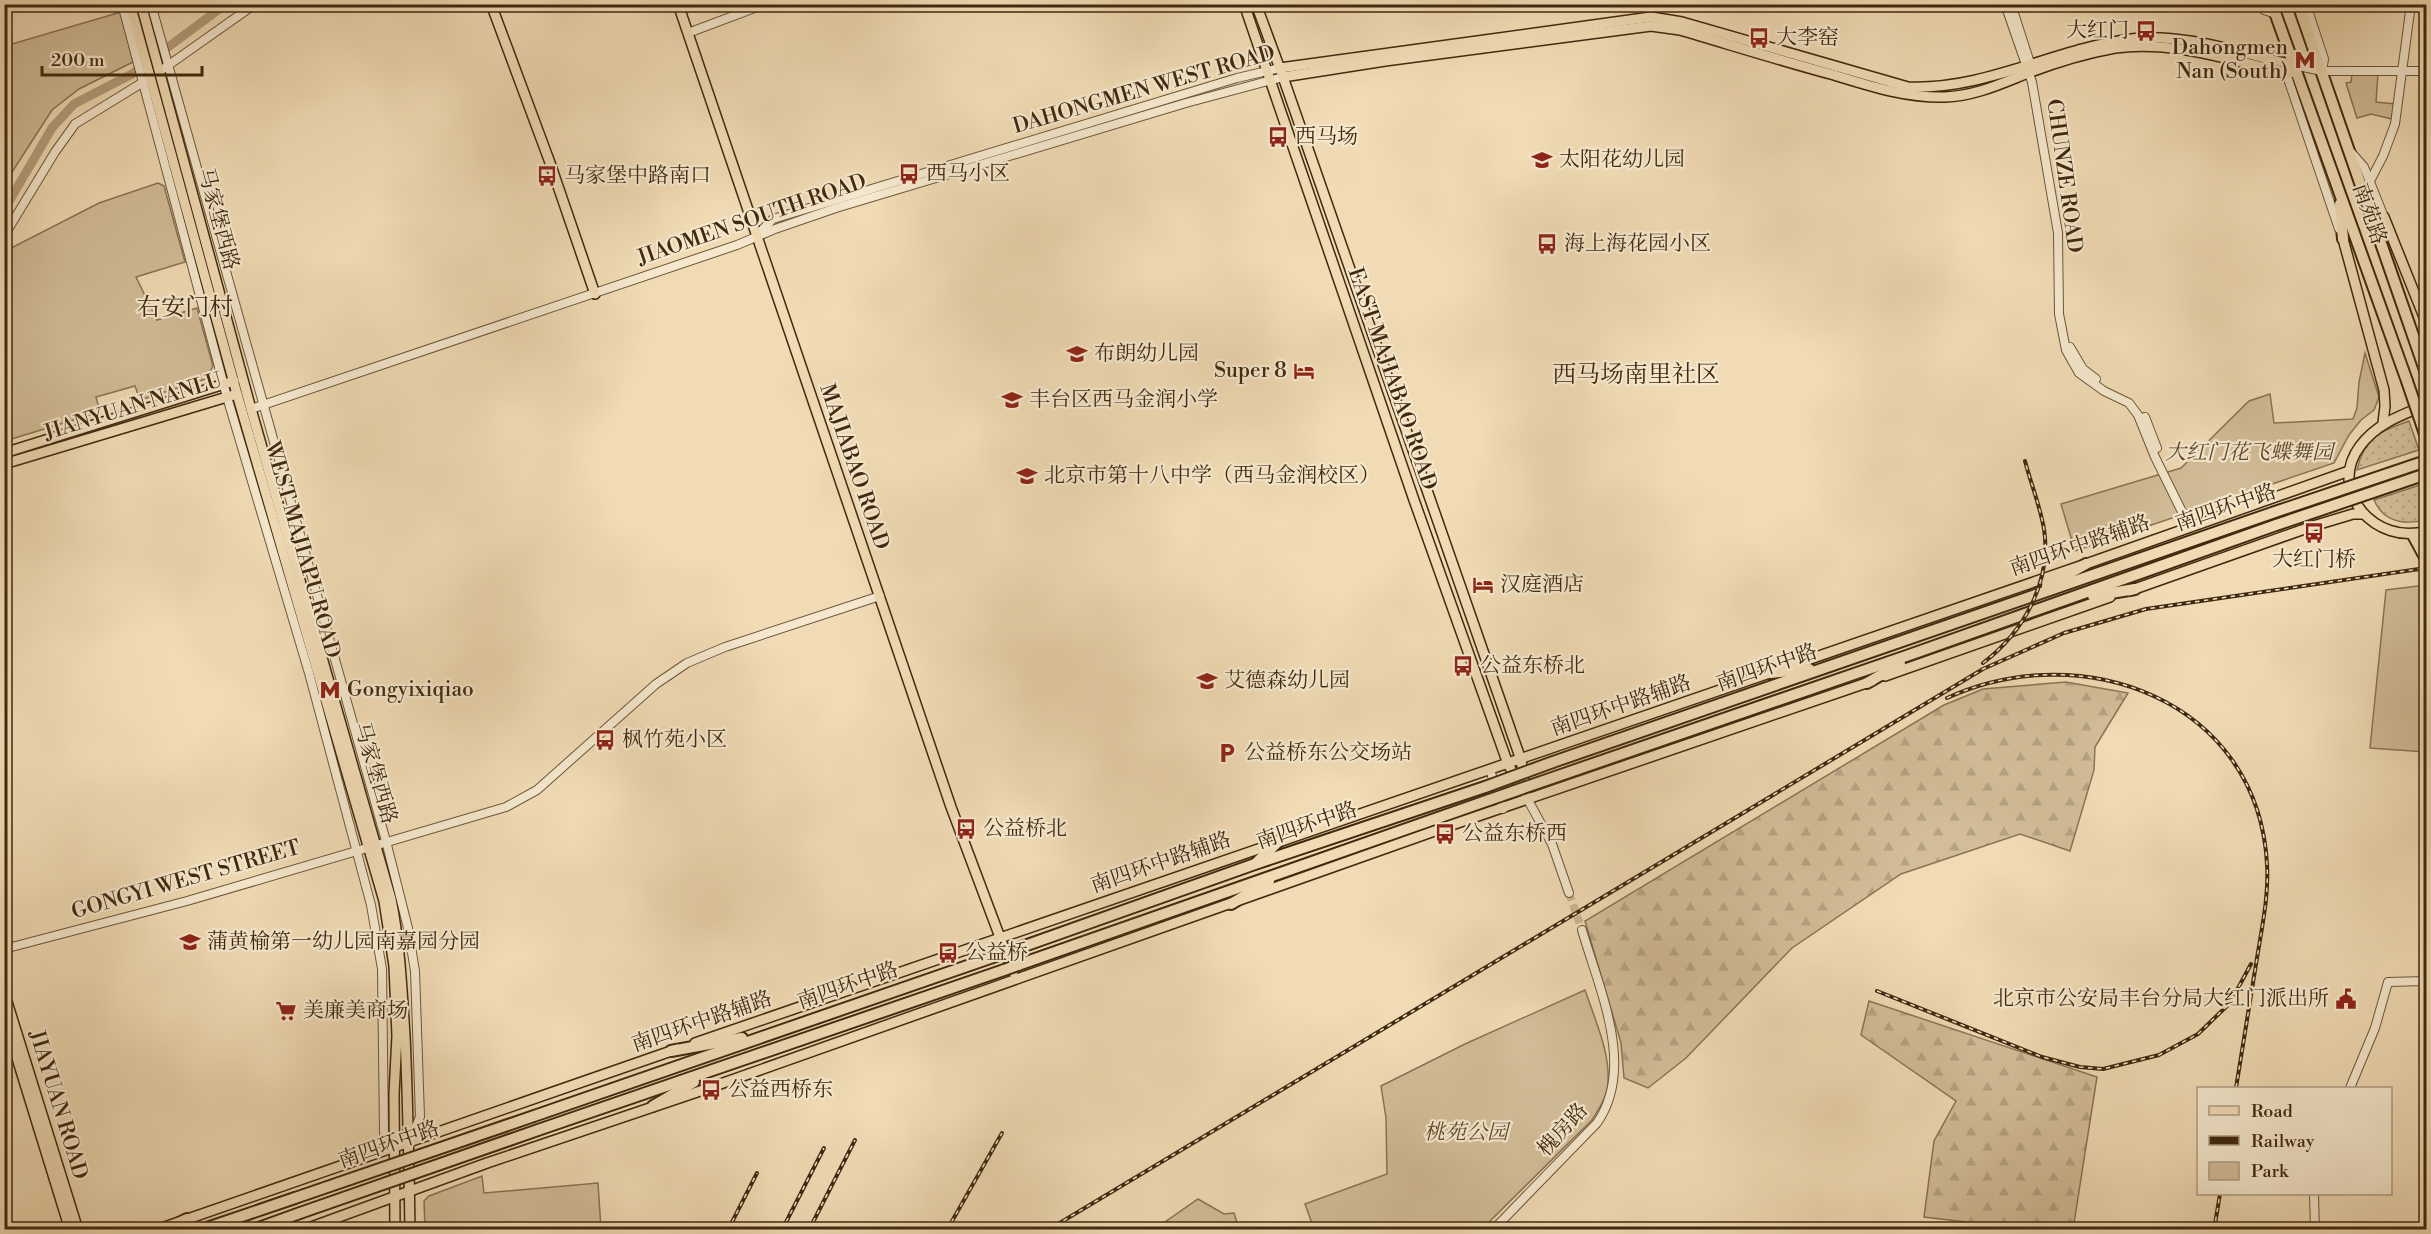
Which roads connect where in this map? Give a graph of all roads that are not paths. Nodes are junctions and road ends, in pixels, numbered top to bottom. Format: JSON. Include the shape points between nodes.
{"nodes":[{"id":1,"x":122,"y":4,"type":"edge"},
{"id":2,"x":130,"y":4,"type":"edge"},
{"id":3,"x":141,"y":4,"type":"edge"},
{"id":4,"x":151,"y":4,"type":"edge"},
{"id":5,"x":255,"y":4,"type":"edge"},
{"id":6,"x":491,"y":4,"type":"edge"},
{"id":7,"x":678,"y":4,"type":"edge"},
{"id":8,"x":765,"y":4,"type":"edge"},
{"id":9,"x":1244,"y":4,"type":"edge"},
{"id":10,"x":1256,"y":4,"type":"edge"},
{"id":11,"x":2005,"y":4,"type":"edge"},
{"id":12,"x":2012,"y":4,"type":"edge"},
{"id":13,"x":2262,"y":4,"type":"edge"},
{"id":14,"x":2298,"y":4,"type":"edge"},
{"id":15,"x":2306,"y":4,"type":"edge"},
{"id":16,"x":2410,"y":4,"type":"edge"},
{"id":17,"x":2274,"y":9,"type":"edge"},
{"id":18,"x":688,"y":33,"type":"junction"},
{"id":19,"x":148,"y":48,"type":"junction"},
{"id":20,"x":1266,"y":69,"type":"junction"},
{"id":21,"x":2029,"y":69,"type":"junction"},
{"id":22,"x":2292,"y":70,"type":"junction"},
{"id":23,"x":2402,"y":70,"type":"junction"},
{"id":24,"x":2322,"y":71,"type":"junction"},
{"id":25,"x":2427,"y":71,"type":"edge"},
{"id":26,"x":154,"y":72,"type":"junction"},
{"id":27,"x":1282,"y":72,"type":"junction"},
{"id":28,"x":1270,"y":80,"type":"junction"},
{"id":29,"x":2349,"y":150,"type":"junction"},
{"id":30,"x":2370,"y":181,"type":"junction"},
{"id":31,"x":2339,"y":189,"type":"junction"},
{"id":32,"x":2384,"y":217,"type":"joint"},
{"id":33,"x":4,"y":236,"type":"edge"},
{"id":34,"x":756,"y":236,"type":"junction"},
{"id":35,"x":2343,"y":239,"type":"junction"},
{"id":36,"x":595,"y":294,"type":"junction"},
{"id":37,"x":2427,"y":322,"type":"edge"},
{"id":38,"x":2427,"y":373,"type":"edge"},
{"id":39,"x":234,"y":381,"type":"junction"},
{"id":40,"x":224,"y":384,"type":"junction"},
{"id":41,"x":237,"y":394,"type":"junction"},
{"id":42,"x":227,"y":398,"type":"junction"},
{"id":43,"x":264,"y":405,"type":"junction"},
{"id":44,"x":2427,"y":405,"type":"edge"},
{"id":45,"x":251,"y":409,"type":"junction"},
{"id":46,"x":2383,"y":423,"type":"junction"},
{"id":47,"x":2427,"y":437,"type":"edge"},
{"id":48,"x":4,"y":453,"type":"edge"},
{"id":49,"x":2427,"y":461,"type":"edge"},
{"id":50,"x":4,"y":464,"type":"edge"},
{"id":51,"x":2349,"y":471,"type":"junction"},
{"id":52,"x":2427,"y":474,"type":"edge"},
{"id":53,"x":2363,"y":513,"type":"junction"},
{"id":54,"x":2192,"y":526,"type":"junction"},
{"id":55,"x":2427,"y":531,"type":"edge"},
{"id":56,"x":2413,"y":535,"type":"junction"},
{"id":57,"x":2427,"y":559,"type":"edge"},
{"id":58,"x":2086,"y":564,"type":"junction"},
{"id":59,"x":2134,"y":589,"type":"junction"},
{"id":60,"x":880,"y":596,"type":"junction"},
{"id":61,"x":2021,"y":600,"type":"junction"},
{"id":62,"x":2052,"y":604,"type":"junction"},
{"id":63,"x":1963,"y":636,"type":"junction"},
{"id":64,"x":1827,"y":668,"type":"junction"},
{"id":65,"x":1771,"y":673,"type":"junction"},
{"id":66,"x":1867,"y":683,"type":"junction"},
{"id":67,"x":1521,"y":759,"type":"junction"},
{"id":68,"x":1508,"y":764,"type":"junction"},
{"id":69,"x":1490,"y":770,"type":"junction"},
{"id":70,"x":1528,"y":800,"type":"junction"},
{"id":71,"x":1503,"y":809,"type":"junction"},
{"id":72,"x":1279,"y":841,"type":"junction"},
{"id":73,"x":377,"y":844,"type":"junction"},
{"id":74,"x":358,"y":849,"type":"junction"},
{"id":75,"x":1255,"y":864,"type":"junction"},
{"id":76,"x":1288,"y":870,"type":"junction"},
{"id":77,"x":1569,"y":893,"type":"tunnel mouth"},
{"id":78,"x":1231,"y":904,"type":"junction"},
{"id":79,"x":1582,"y":930,"type":"tunnel mouth"},
{"id":80,"x":1000,"y":939,"type":"junction"},
{"id":81,"x":4,"y":949,"type":"edge"},
{"id":82,"x":1016,"y":980,"type":"junction"},
{"id":83,"x":2427,"y":981,"type":"edge"},
{"id":84,"x":4,"y":992,"type":"edge"},
{"id":85,"x":4,"y":1016,"type":"edge"},
{"id":86,"x":775,"y":1032,"type":"junction"},
{"id":87,"x":671,"y":1051,"type":"junction"},
{"id":88,"x":716,"y":1070,"type":"junction"},
{"id":89,"x":2351,"y":1087,"type":"edge"},
{"id":90,"x":653,"y":1106,"type":"junction"},
{"id":91,"x":408,"y":1144,"type":"junction"},
{"id":92,"x":394,"y":1148,"type":"junction"},
{"id":93,"x":409,"y":1192,"type":"junction"},
{"id":94,"x":2314,"y":1195,"type":"edge"},
{"id":95,"x":394,"y":1197,"type":"junction"},
{"id":96,"x":187,"y":1219,"type":"junction"},
{"id":97,"x":70,"y":1230,"type":"edge"},
{"id":98,"x":78,"y":1230,"type":"edge"},
{"id":99,"x":156,"y":1230,"type":"edge"},
{"id":100,"x":165,"y":1230,"type":"edge"},
{"id":101,"x":201,"y":1230,"type":"edge"},
{"id":102,"x":253,"y":1230,"type":"edge"},
{"id":103,"x":303,"y":1230,"type":"edge"},
{"id":104,"x":395,"y":1230,"type":"edge"},
{"id":105,"x":410,"y":1230,"type":"edge"},
{"id":106,"x":1493,"y":1230,"type":"edge"},
{"id":107,"x":2315,"y":1230,"type":"edge"}],
"edges":[{"from":1,"to":19,"type":"street"},
{"from":2,"to":19,"type":"main road","name":"WEST MAJIAPU ROAD"},
{"from":3,"to":19,"type":"main road"},
{"from":4,"to":19,"type":"street"},
{"from":5,"to":26,"type":"street"},
{"from":6,"to":36,"type":"main road"},
{"from":7,"to":18,"type":"main road","name":"MAJIABAO ROAD"},
{"from":8,"to":18,"type":"street"},
{"from":9,"to":20,"type":"main road","name":"EAST MAJIABAO ROAD"},
{"from":10,"to":27,"type":"main road"},
{"from":11,"to":21,"type":"street","name":"CHUNZE ROAD"},
{"from":12,"to":21,"type":"street","name":"CHUNZE ROAD"},
{"from":13,"to":17,"type":"street","via":[[2264,10]]},
{"from":14,"to":24,"type":"highway","name":"南苑路"},
{"from":15,"to":24,"type":"street","via":[[2325,59]]},
{"from":16,"to":23,"type":"street"},
{"from":17,"to":22,"type":"highway","name":"南苑路"},
{"from":18,"to":34,"type":"main road","name":"MAJIABAO ROAD"},
{"from":19,"to":26,"type":"main road","name":"WEST MAJIAPU ROAD"},
{"from":19,"to":26,"type":"street"},
{"from":20,"to":27,"type":"street","name":"DAHONGMEN WEST ROAD"},
{"from":20,"to":28,"type":"main road","name":"EAST MAJIABAO ROAD"},
{"from":20,"to":34,"type":"street","name":"DAHONGMEN WEST ROAD","via":[[773,219]]},
{"from":21,"to":22,"type":"main road","name":"DAHONGMEN WEST ROAD","via":[[2109,42],[2152,37],[2200,44]]},
{"from":21,"to":27,"type":"main road","name":"DAHONGMEN WEST ROAD","via":[[1946,87],[1908,87],[1682,22],[1651,17]]},
{"from":21,"to":27,"type":"main road","name":"DAHONGMEN WEST ROAD","via":[[1976,95],[1906,95],[1680,30],[1651,26]]},
{"from":21,"to":54,"type":"street","name":"CHUNZE ROAD","via":[[2062,232],[2064,313],[2070,348],[2084,369],[2106,387],[2131,399],[2142,412]]},
{"from":22,"to":24,"type":"street"},
{"from":22,"to":31,"type":"highway","name":"南苑路"},
{"from":22,"to":35,"type":"street"},
{"from":23,"to":24,"type":"street"},
{"from":23,"to":25,"type":"street"},
{"from":23,"to":30,"type":"street","via":[[2395,124]]},
{"from":24,"to":29,"type":"highway","name":"南苑路"},
{"from":26,"to":33,"type":"street","via":[[75,124]]},
{"from":26,"to":39,"type":"main road","name":"WEST MAJIAPU ROAD"},
{"from":26,"to":40,"type":"street"},
{"from":26,"to":43,"type":"street"},
{"from":26,"to":45,"type":"main road","name":"马家堡西路"},
{"from":27,"to":28,"type":"street","name":"DAHONGMEN WEST ROAD"},
{"from":27,"to":67,"type":"main road"},
{"from":28,"to":34,"type":"street","name":"JIAOMEN SOUTH ROAD","via":[[836,208]]},
{"from":28,"to":68,"type":"main road","name":"EAST MAJIABAO ROAD"},
{"from":29,"to":30,"type":"street"},
{"from":29,"to":38,"type":"highway","name":"南苑路"},
{"from":30,"to":32,"type":"street"},
{"from":31,"to":35,"type":"highway"},
{"from":31,"to":47,"type":"highway","name":"南苑路","bridge":true},
{"from":32,"to":37,"type":"main road"},
{"from":34,"to":36,"type":"street","name":"JIAOMEN SOUTH ROAD"},
{"from":34,"to":60,"type":"main road","name":"MAJIABAO ROAD"},
{"from":35,"to":46,"type":"main road","via":[[2384,390]]},
{"from":36,"to":43,"type":"street","name":"JIAOMEN SOUTH ROAD"},
{"from":39,"to":40,"type":"main road","name":"JIANYUAN NANLU"},
{"from":39,"to":41,"type":"main road","name":"WEST MAJIAPU ROAD"},
{"from":40,"to":42,"type":"street"},
{"from":40,"to":48,"type":"main road","name":"JIANYUAN NANLU"},
{"from":41,"to":42,"type":"main road","name":"JIANYUAN NANLU"},
{"from":41,"to":73,"type":"main road","name":"WEST MAJIAPU ROAD"},
{"from":42,"to":50,"type":"main road","name":"JIANYUAN NANLU"},
{"from":42,"to":74,"type":"street"},
{"from":43,"to":45,"type":"street","name":"JIAOMEN SOUTH ROAD"},
{"from":43,"to":73,"type":"street"},
{"from":44,"to":46,"type":"main road"},
{"from":45,"to":73,"type":"main road","name":"马家堡西路"},
{"from":46,"to":51,"type":"main road","via":[[2360,446]]},
{"from":49,"to":61,"type":"highway","name":"南四环中路","bridge":true},
{"from":51,"to":53,"type":"main road","via":[[2349,484]]},
{"from":51,"to":54,"type":"main road","name":"南四环中路辅路"},
{"from":52,"to":62,"type":"highway","name":"南四环中路","bridge":true},
{"from":53,"to":56,"type":"main road","via":[[2380,526]]},
{"from":53,"to":59,"type":"main road","via":[[2313,526]]},
{"from":54,"to":58,"type":"main road","name":"南四环中路辅路"},
{"from":55,"to":56,"type":"main road"},
{"from":56,"to":57,"type":"highway"},
{"from":58,"to":61,"type":"highway"},
{"from":58,"to":65,"type":"main road","name":"南四环中路辅路"},
{"from":59,"to":62,"type":"highway"},
{"from":59,"to":66,"type":"main road"},
{"from":60,"to":73,"type":"street","name":"GONGYI WEST STREET","via":[[687,663],[656,684],[545,783],[519,801]]},
{"from":60,"to":80,"type":"main road","name":"MAJIABAO ROAD"},
{"from":61,"to":64,"type":"highway","name":"南四环中路"},
{"from":62,"to":63,"type":"highway","name":"南四环中路"},
{"from":63,"to":66,"type":"highway","via":[[1941,650],[1892,667]]},
{"from":63,"to":76,"type":"highway","name":"南四环中路","bridge":true},
{"from":64,"to":65,"type":"highway"},
{"from":64,"to":75,"type":"highway","name":"南四环中路","bridge":true},
{"from":65,"to":67,"type":"main road","name":"南四环中路辅路"},
{"from":66,"to":70,"type":"main road"},
{"from":67,"to":68,"type":"main road","name":"南四环中路辅路"},
{"from":67,"to":70,"type":"main road"},
{"from":68,"to":69,"type":"main road","name":"南四环中路辅路"},
{"from":68,"to":70,"type":"main road","name":"EAST MAJIABAO ROAD"},
{"from":69,"to":71,"type":"street"},
{"from":69,"to":72,"type":"main road","name":"南四环中路辅路"},
{"from":70,"to":71,"type":"main road"},
{"from":70,"to":77,"type":"street","via":[[1552,844]]},
{"from":71,"to":78,"type":"main road"},
{"from":72,"to":75,"type":"highway"},
{"from":72,"to":80,"type":"main road","name":"南四环中路辅路"},
{"from":73,"to":74,"type":"street","name":"GONGYI WEST STREET"},
{"from":73,"to":91,"type":"main road","name":"马家堡西路","via":[[398,932]]},
{"from":73,"to":92,"type":"main road","name":"WEST MAJIAPU ROAD","via":[[394,966]]},
{"from":74,"to":81,"type":"street","name":"GONGYI WEST STREET","via":[[187,901]]},
{"from":74,"to":92,"type":"street","via":[[380,946],[384,1133]]},
{"from":75,"to":86,"type":"highway","name":"南四环中路","bridge":true},
{"from":76,"to":78,"type":"highway"},
{"from":76,"to":88,"type":"highway","name":"南四环中路","bridge":true},
{"from":78,"to":82,"type":"main road"},
{"from":79,"to":106,"type":"street","name":"槐房路","via":[[1614,1045],[1606,1107],[1597,1123]]},
{"from":80,"to":82,"type":"main road","name":"MAJIABAO ROAD"},
{"from":80,"to":87,"type":"main road","name":"南四环中路辅路"},
{"from":82,"to":90,"type":"main road"},
{"from":83,"to":89,"type":"street","via":[[2388,982],[2375,1028]]},
{"from":84,"to":98,"type":"main road","name":"JIAYUAN ROAD"},
{"from":85,"to":97,"type":"main road"},
{"from":86,"to":87,"type":"highway"},
{"from":86,"to":101,"type":"highway","name":"南四环中路","bridge":true},
{"from":87,"to":91,"type":"main road","name":"南四环中路辅路"},
{"from":88,"to":90,"type":"highway"},
{"from":88,"to":102,"type":"highway","name":"南四环中路","bridge":true},
{"from":90,"to":93,"type":"main road"},
{"from":91,"to":92,"type":"main road","name":"南四环中路辅路"},
{"from":91,"to":93,"type":"main road","name":"马家堡西路"},
{"from":92,"to":95,"type":"main road","name":"WEST MAJIAPU ROAD"},
{"from":92,"to":96,"type":"main road","name":"南四环中路辅路"},
{"from":93,"to":95,"type":"main road"},
{"from":93,"to":105,"type":"main road","name":"马家堡西路"},
{"from":94,"to":107,"type":"street"},
{"from":95,"to":103,"type":"main road"},
{"from":95,"to":104,"type":"main road","name":"WEST MAJIAPU ROAD"},
{"from":96,"to":99,"type":"main road","name":"南四环中路辅路"},
{"from":96,"to":100,"type":"highway"}]}
